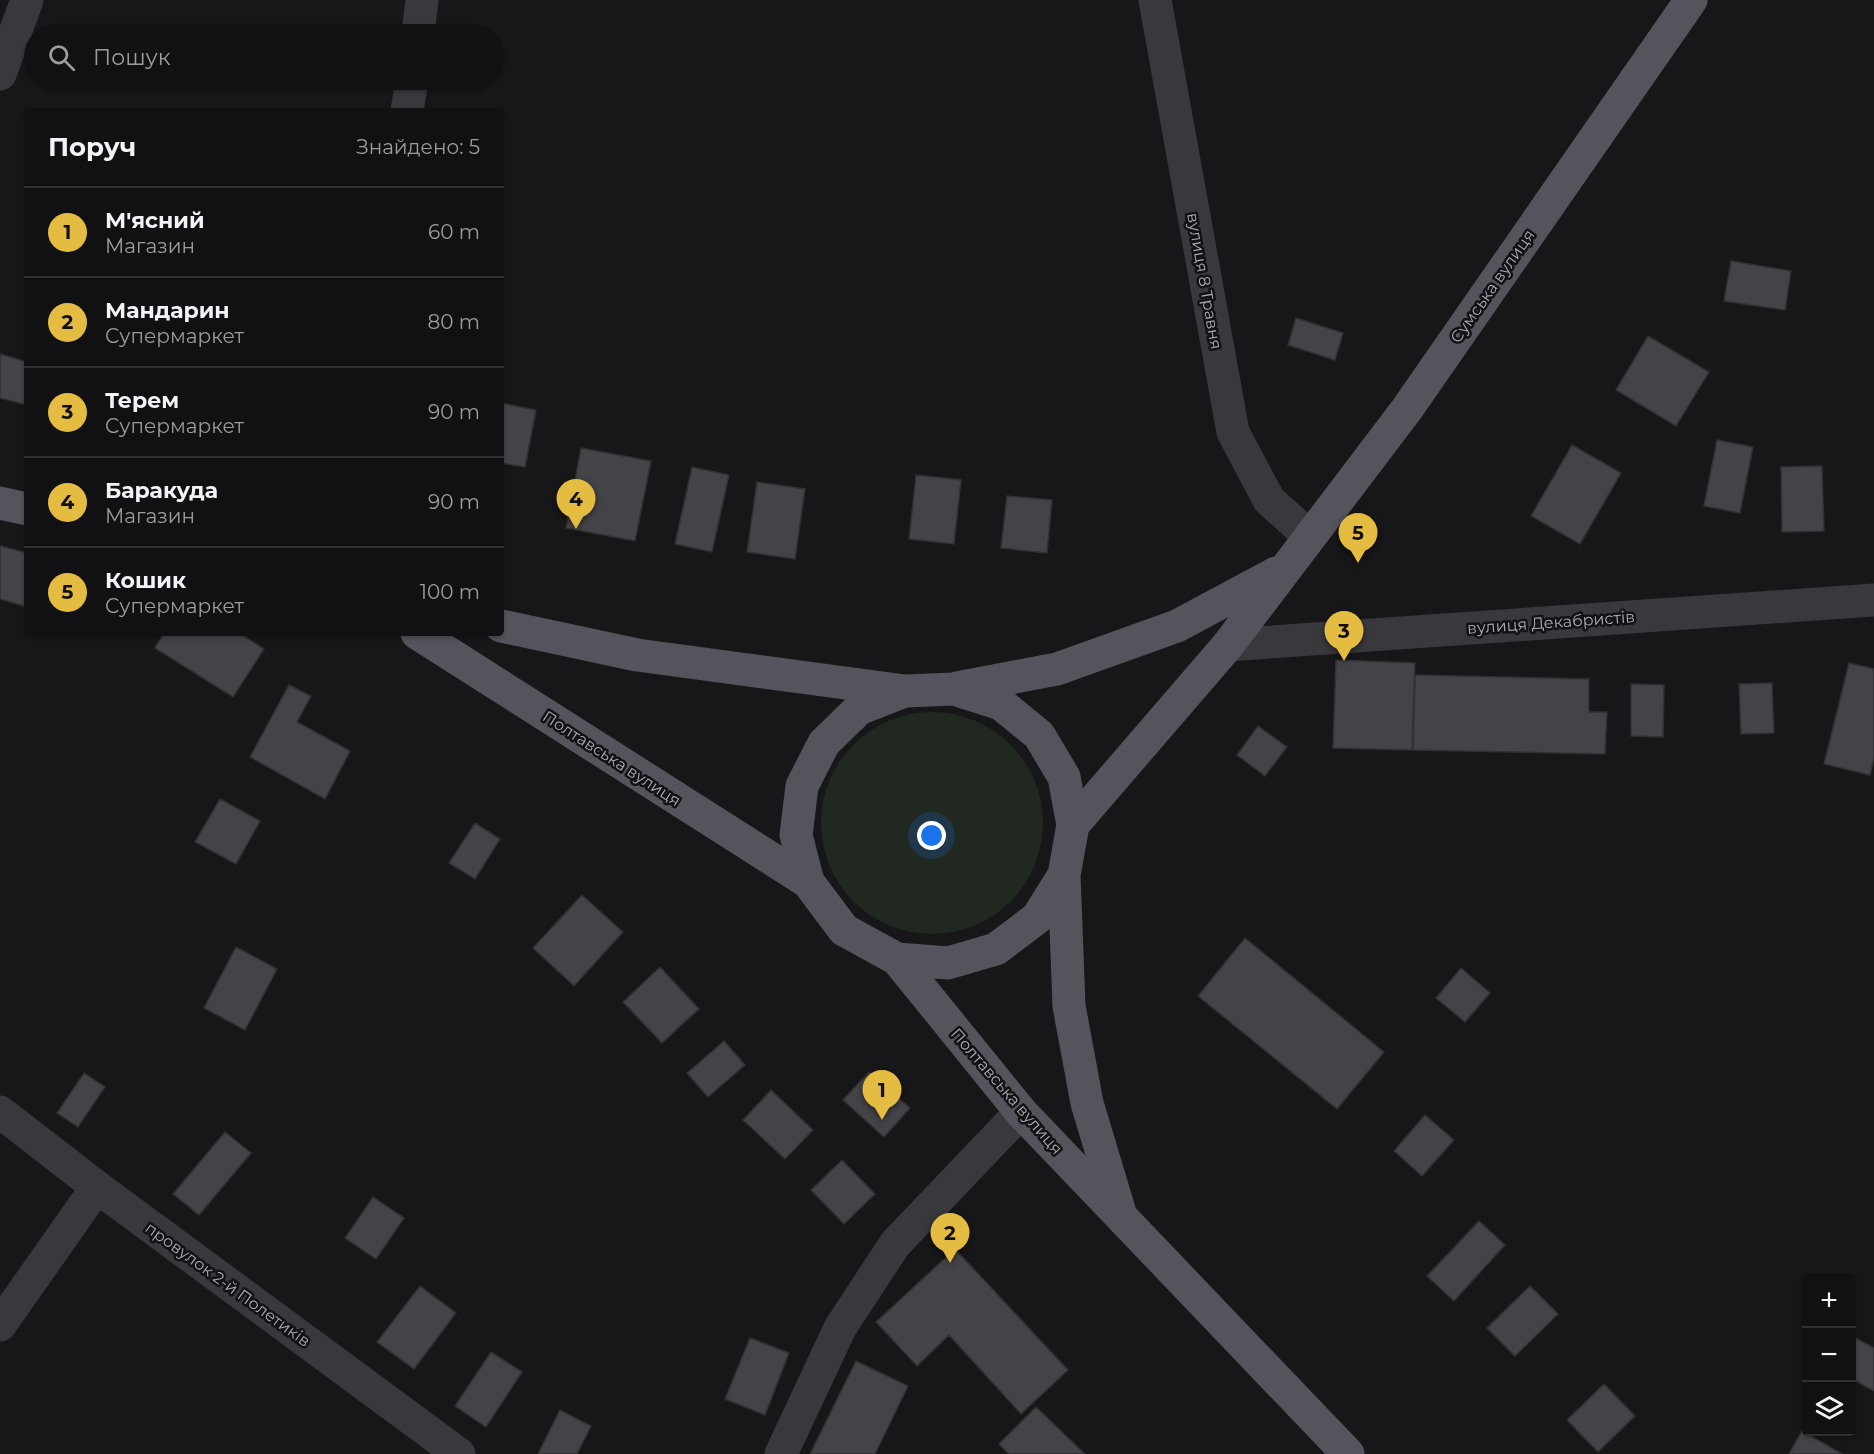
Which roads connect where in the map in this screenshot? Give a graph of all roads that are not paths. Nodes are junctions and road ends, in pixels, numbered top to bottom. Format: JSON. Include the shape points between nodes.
{"nodes":[{"id":1,"x":27,"y":0,"type":"edge"},
{"id":2,"x":422,"y":0,"type":"edge"},
{"id":3,"x":1155,"y":0,"type":"edge"},
{"id":4,"x":1691,"y":0,"type":"edge"},
{"id":5,"x":419,"y":24,"type":"edge"},
{"id":6,"x":0,"y":74,"type":"edge"},
{"id":7,"x":410,"y":90,"type":"edge"},
{"id":8,"x":407,"y":108,"type":"edge"},
{"id":9,"x":0,"y":502,"type":"edge"},
{"id":10,"x":24,"y":508,"type":"edge"},
{"id":11,"x":1309,"y":536,"type":"junction"},
{"id":12,"x":1285,"y":568,"type":"junction"},
{"id":13,"x":1874,"y":600,"type":"edge"},
{"id":14,"x":504,"y":627,"type":"edge"},
{"id":15,"x":422,"y":636,"type":"edge"},
{"id":16,"x":1228,"y":645,"type":"junction"},
{"id":17,"x":954,"y":689,"type":"junction"},
{"id":18,"x":905,"y":691,"type":"junction"},
{"id":19,"x":1073,"y":825,"type":"junction"},
{"id":20,"x":1064,"y":875,"type":"junction"},
{"id":21,"x":808,"y":882,"type":"junction"},
{"id":22,"x":897,"y":958,"type":"junction"},
{"id":23,"x":0,"y":1112,"type":"edge"},
{"id":24,"x":1021,"y":1112,"type":"junction"},
{"id":25,"x":97,"y":1187,"type":"junction"},
{"id":26,"x":1123,"y":1220,"type":"junction"},
{"id":27,"x":0,"y":1325,"type":"edge"},
{"id":28,"x":459,"y":1454,"type":"edge"},
{"id":29,"x":781,"y":1454,"type":"edge"},
{"id":30,"x":1348,"y":1454,"type":"edge"}],
"edges":[{"from":1,"to":6,"type":"street"},
{"from":2,"to":5,"type":"street"},
{"from":3,"to":11,"type":"street","name":"вулиця 8 Травня","via":[[1233,432],[1269,500]]},
{"from":4,"to":11,"type":"main road","name":"Сумська вулиця","via":[[1407,409]]},
{"from":7,"to":8,"type":"street"},
{"from":9,"to":10,"type":"main road"},
{"from":11,"to":12,"type":"main road","name":"Сумська вулиця"},
{"from":12,"to":16,"type":"main road","name":"Сумська вулиця"},
{"from":12,"to":17,"type":"main road","via":[[1166,630],[1058,669]]},
{"from":13,"to":16,"type":"street","name":"вулиця Декабристів"},
{"from":14,"to":18,"type":"main road","via":[[637,655]]},
{"from":15,"to":21,"type":"main road","name":"Полтавська вулиця"},
{"from":16,"to":19,"type":"main road","name":"Сумська вулиця"},
{"from":17,"to":18,"type":"main road"},
{"from":17,"to":19,"type":"main road","via":[[1001,704],[1039,735],[1064,777]]},
{"from":18,"to":21,"type":"main road","via":[[859,709],[824,743],[801,786],[796,835]]},
{"from":19,"to":20,"type":"main road"},
{"from":20,"to":22,"type":"main road","via":[[1037,918],[996,949],[948,963]]},
{"from":20,"to":26,"type":"main road","via":[[1069,1006],[1087,1102]]},
{"from":21,"to":22,"type":"main road","via":[[844,930]]},
{"from":22,"to":24,"type":"main road","name":"Полтавська вулиця"},
{"from":23,"to":25,"type":"street","name":"провулок 2-й Полетиків"},
{"from":24,"to":26,"type":"main road","name":"Полтавська вулиця"},
{"from":24,"to":29,"type":"street","via":[[895,1244],[840,1328]]},
{"from":25,"to":27,"type":"street"},
{"from":25,"to":28,"type":"street","name":"провулок 2-й Полетиків"},
{"from":26,"to":30,"type":"main road","name":"Полтавська вулиця"}]}
